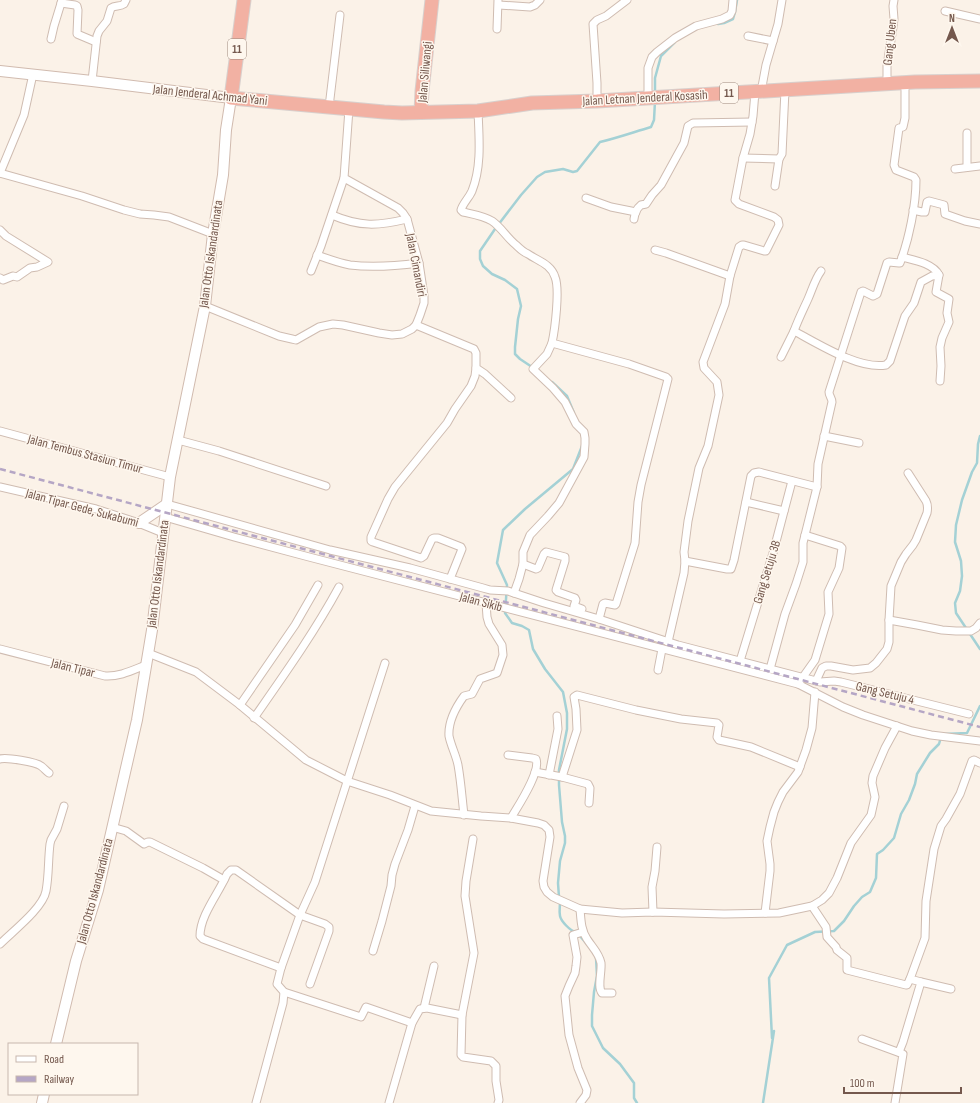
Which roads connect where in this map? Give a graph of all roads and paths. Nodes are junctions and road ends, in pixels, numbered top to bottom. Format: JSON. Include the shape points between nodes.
{"nodes":[{"id":1,"x":126,"y":0,"type":"edge"},
{"id":2,"x":244,"y":0,"type":"edge"},
{"id":3,"x":432,"y":0,"type":"edge"},
{"id":4,"x":540,"y":0,"type":"edge"},
{"id":5,"x":627,"y":0,"type":"edge"},
{"id":6,"x":733,"y":0,"type":"edge"},
{"id":7,"x":782,"y":0,"type":"edge"},
{"id":8,"x":894,"y":0,"type":"edge"},
{"id":9,"x":61,"y":1,"type":"edge"},
{"id":10,"x":498,"y":2,"type":"edge"},
{"id":11,"x":945,"y":11,"type":"dead end"},
{"id":12,"x":340,"y":15,"type":"dead end"},
{"id":13,"x":980,"y":19,"type":"edge"},
{"id":14,"x":497,"y":28,"type":"dead end"},
{"id":15,"x":748,"y":36,"type":"dead end"},
{"id":16,"x":51,"y":39,"type":"dead end"},
{"id":17,"x":773,"y":41,"type":"junction"},
{"id":18,"x":96,"y":42,"type":"junction"},
{"id":19,"x":0,"y":71,"type":"edge"},
{"id":20,"x":33,"y":74,"type":"junction"},
{"id":21,"x":92,"y":81,"type":"junction"},
{"id":22,"x":980,"y":81,"type":"edge"},
{"id":23,"x":905,"y":83,"type":"junction"},
{"id":24,"x":886,"y":84,"type":"junction"},
{"id":25,"x":785,"y":90,"type":"junction"},
{"id":26,"x":758,"y":92,"type":"junction"},
{"id":27,"x":231,"y":98,"type":"junction"},
{"id":28,"x":648,"y":98,"type":"junction"},
{"id":29,"x":598,"y":101,"type":"junction"},
{"id":30,"x":329,"y":107,"type":"junction"},
{"id":31,"x":349,"y":109,"type":"junction"},
{"id":32,"x":478,"y":110,"type":"junction"},
{"id":33,"x":421,"y":112,"type":"junction"},
{"id":34,"x":752,"y":122,"type":"junction"},
{"id":35,"x":967,"y":133,"type":"dead end"},
{"id":36,"x":743,"y":158,"type":"junction"},
{"id":37,"x":779,"y":159,"type":"junction"},
{"id":38,"x":980,"y":166,"type":"edge"},
{"id":39,"x":967,"y":168,"type":"junction"},
{"id":40,"x":955,"y":169,"type":"dead end"},
{"id":41,"x":0,"y":173,"type":"edge"},
{"id":42,"x":344,"y":178,"type":"junction"},
{"id":43,"x":775,"y":186,"type":"dead end"},
{"id":44,"x":586,"y":198,"type":"dead end"},
{"id":45,"x":913,"y":210,"type":"junction"},
{"id":46,"x":332,"y":215,"type":"junction"},
{"id":47,"x":407,"y":219,"type":"junction"},
{"id":48,"x":980,"y":224,"type":"edge"},
{"id":49,"x":0,"y":230,"type":"edge"},
{"id":50,"x":213,"y":234,"type":"junction"},
{"id":51,"x":655,"y":250,"type":"dead end"},
{"id":52,"x":317,"y":255,"type":"junction"},
{"id":53,"x":902,"y":257,"type":"junction"},
{"id":54,"x":418,"y":263,"type":"junction"},
{"id":55,"x":311,"y":270,"type":"dead end"},
{"id":56,"x":821,"y":271,"type":"dead end"},
{"id":57,"x":939,"y":274,"type":"junction"},
{"id":58,"x":730,"y":276,"type":"junction"},
{"id":59,"x":0,"y":278,"type":"edge"},
{"id":60,"x":205,"y":306,"type":"junction"},
{"id":61,"x":416,"y":325,"type":"junction"},
{"id":62,"x":794,"y":331,"type":"junction"},
{"id":63,"x":552,"y":343,"type":"junction"},
{"id":64,"x":840,"y":356,"type":"junction"},
{"id":65,"x":781,"y":357,"type":"dead end"},
{"id":66,"x":476,"y":368,"type":"junction"},
{"id":67,"x":940,"y":380,"type":"dead end"},
{"id":68,"x":511,"y":398,"type":"dead end"},
{"id":69,"x":0,"y":431,"type":"edge"},
{"id":70,"x":824,"y":436,"type":"junction"},
{"id":71,"x":178,"y":440,"type":"junction"},
{"id":72,"x":859,"y":443,"type":"dead end"},
{"id":73,"x":908,"y":473,"type":"dead end"},
{"id":74,"x":170,"y":477,"type":"junction"},
{"id":75,"x":792,"y":481,"type":"junction"},
{"id":76,"x":326,"y":486,"type":"dead end"},
{"id":77,"x":0,"y":487,"type":"edge"},
{"id":78,"x":817,"y":487,"type":"junction"},
{"id":79,"x":746,"y":502,"type":"junction"},
{"id":80,"x":167,"y":504,"type":"junction"},
{"id":81,"x":784,"y":512,"type":"junction"},
{"id":82,"x":165,"y":517,"type":"junction"},
{"id":83,"x":139,"y":523,"type":"junction"},
{"id":84,"x":163,"y":533,"type":"junction"},
{"id":85,"x":805,"y":535,"type":"junction"},
{"id":86,"x":402,"y":552,"type":"junction"},
{"id":87,"x":686,"y":560,"type":"junction"},
{"id":88,"x":523,"y":564,"type":"junction"},
{"id":89,"x":399,"y":566,"type":"junction"},
{"id":90,"x":450,"y":579,"type":"junction"},
{"id":91,"x":318,"y":585,"type":"dead end"},
{"id":92,"x":339,"y":587,"type":"dead end"},
{"id":93,"x":511,"y":592,"type":"junction"},
{"id":94,"x":486,"y":603,"type":"junction"},
{"id":95,"x":589,"y":611,"type":"dead end"},
{"id":96,"x":598,"y":618,"type":"junction"},
{"id":97,"x":889,"y":620,"type":"junction"},
{"id":98,"x":980,"y":623,"type":"edge"},
{"id":99,"x":668,"y":642,"type":"junction"},
{"id":100,"x":662,"y":649,"type":"junction"},
{"id":101,"x":1,"y":650,"type":"edge"},
{"id":102,"x":148,"y":653,"type":"junction"},
{"id":103,"x":740,"y":661,"type":"junction"},
{"id":104,"x":385,"y":664,"type":"dead end"},
{"id":105,"x":146,"y":665,"type":"junction"},
{"id":106,"x":770,"y":669,"type":"junction"},
{"id":107,"x":658,"y":670,"type":"dead end"},
{"id":108,"x":800,"y":681,"type":"junction"},
{"id":109,"x":816,"y":681,"type":"junction"},
{"id":110,"x":815,"y":692,"type":"junction"},
{"id":111,"x":240,"y":705,"type":"junction"},
{"id":112,"x":969,"y":714,"type":"dead end"},
{"id":113,"x":557,"y":716,"type":"dead end"},
{"id":114,"x":254,"y":718,"type":"junction"},
{"id":115,"x":897,"y":726,"type":"junction"},
{"id":116,"x":980,"y":741,"type":"edge"},
{"id":117,"x":508,"y":755,"type":"dead end"},
{"id":118,"x":0,"y":759,"type":"edge"},
{"id":119,"x":980,"y":762,"type":"edge"},
{"id":120,"x":800,"y":767,"type":"junction"},
{"id":121,"x":534,"y":772,"type":"junction"},
{"id":122,"x":48,"y":773,"type":"dead end"},
{"id":123,"x":551,"y":776,"type":"junction"},
{"id":124,"x":562,"y":777,"type":"junction"},
{"id":125,"x":347,"y":781,"type":"junction"},
{"id":126,"x":590,"y":803,"type":"dead end"},
{"id":127,"x":64,"y":806,"type":"dead end"},
{"id":128,"x":414,"y":806,"type":"junction"},
{"id":129,"x":464,"y":815,"type":"junction"},
{"id":130,"x":511,"y":818,"type":"junction"},
{"id":131,"x":112,"y":827,"type":"junction"},
{"id":132,"x":473,"y":839,"type":"dead end"},
{"id":133,"x":657,"y":847,"type":"dead end"},
{"id":134,"x":224,"y":880,"type":"junction"},
{"id":135,"x":812,"y":906,"type":"junction"},
{"id":136,"x":580,"y":909,"type":"junction"},
{"id":137,"x":653,"y":912,"type":"junction"},
{"id":138,"x":765,"y":913,"type":"junction"},
{"id":139,"x":300,"y":915,"type":"junction"},
{"id":140,"x":579,"y":933,"type":"junction"},
{"id":141,"x":0,"y":944,"type":"edge"},
{"id":142,"x":373,"y":951,"type":"dead end"},
{"id":143,"x":434,"y":966,"type":"dead end"},
{"id":144,"x":281,"y":968,"type":"junction"},
{"id":145,"x":910,"y":979,"type":"junction"},
{"id":146,"x":921,"y":982,"type":"junction"},
{"id":147,"x":310,"y":984,"type":"dead end"},
{"id":148,"x":951,"y":989,"type":"dead end"},
{"id":149,"x":284,"y":992,"type":"junction"},
{"id":150,"x":612,"y":993,"type":"dead end"},
{"id":151,"x":424,"y":1008,"type":"junction"},
{"id":152,"x":462,"y":1015,"type":"junction"},
{"id":153,"x":412,"y":1023,"type":"junction"},
{"id":154,"x":862,"y":1039,"type":"dead end"},
{"id":155,"x":56,"y":1043,"type":"edge"},
{"id":156,"x":899,"y":1052,"type":"junction"},
{"id":157,"x":256,"y":1103,"type":"edge"},
{"id":158,"x":389,"y":1103,"type":"edge"},
{"id":159,"x":498,"y":1103,"type":"edge"},
{"id":160,"x":580,"y":1103,"type":"edge"},
{"id":161,"x":895,"y":1103,"type":"edge"}],
"edges":[{"from":1,"to":18,"type":"street","via":[[122,6],[111,8]]},
{"from":2,"to":27,"type":"highway","number":"11"},
{"from":3,"to":33,"type":"highway","name":"Jalan Siliwangi"},
{"from":4,"to":10,"type":"street","via":[[530,7]]},
{"from":5,"to":29,"type":"street","via":[[593,24]]},
{"from":6,"to":28,"type":"street","via":[[730,15],[696,26],[675,38],[652,57],[648,68]]},
{"from":7,"to":17,"type":"street"},
{"from":8,"to":24,"type":"street","name":"Gang Uben","via":[[894,23]]},
{"from":9,"to":16,"type":"street"},
{"from":9,"to":18,"type":"street","via":[[77,6],[77,34]]},
{"from":10,"to":14,"type":"street"},
{"from":11,"to":13,"type":"street"},
{"from":12,"to":30,"type":"street"},
{"from":15,"to":17,"type":"street"},
{"from":17,"to":26,"type":"street"},
{"from":18,"to":21,"type":"street"},
{"from":19,"to":20,"type":"main road","name":"Jalan Jenderal Achmad Yani"},
{"from":20,"to":21,"type":"main road","name":"Jalan Jenderal Achmad Yani"},
{"from":20,"to":41,"type":"street","via":[[24,115]]},
{"from":21,"to":27,"type":"main road","name":"Jalan Jenderal Achmad Yani"},
{"from":22,"to":23,"type":"highway","name":"Jalan Letnan Jenderal Kosasih","number":"11"},
{"from":23,"to":24,"type":"highway","name":"Jalan Letnan Jenderal Kosasih","number":"11"},
{"from":23,"to":45,"type":"street","via":[[905,118],[903,127],[899,128],[894,165],[896,170],[916,180]]},
{"from":24,"to":25,"type":"highway","name":"Jalan Letnan Jenderal Kosasih","number":"11"},
{"from":25,"to":26,"type":"highway","name":"Jalan Letnan Jenderal Kosasih","number":"11"},
{"from":25,"to":37,"type":"street","via":[[782,154]]},
{"from":26,"to":28,"type":"highway","name":"Jalan Letnan Jenderal Kosasih","number":"11"},
{"from":26,"to":34,"type":"street"},
{"from":27,"to":30,"type":"highway","name":"Jalan Jenderal Achmad Yani"},
{"from":27,"to":50,"type":"main road","name":"Jalan Otto Iskandardinata","via":[[223,176]]},
{"from":28,"to":29,"type":"highway","name":"Jalan Letnan Jenderal Kosasih","number":"11"},
{"from":29,"to":32,"type":"highway","name":"Jalan Letnan Jenderal Kosasih","number":"11","via":[[532,103]]},
{"from":30,"to":31,"type":"highway","name":"Jalan Jenderal Achmad Yani"},
{"from":31,"to":33,"type":"highway","name":"Jalan Jenderal Achmad Yani"},
{"from":31,"to":42,"type":"street"},
{"from":32,"to":33,"type":"highway","name":"Jalan Siliwangi","number":"11"},
{"from":32,"to":63,"type":"street","via":[[480,146],[477,173],[472,192],[461,210],[492,221],[514,244],[553,270],[558,286]]},
{"from":34,"to":36,"type":"street"},
{"from":34,"to":44,"type":"street","via":[[690,124],[684,143],[661,185],[646,204],[641,205],[635,215]]},
{"from":35,"to":39,"type":"street"},
{"from":36,"to":37,"type":"street"},
{"from":36,"to":58,"type":"street","via":[[736,202],[774,217],[779,225],[766,251],[744,245],[739,247]]},
{"from":37,"to":43,"type":"street"},
{"from":38,"to":39,"type":"street"},
{"from":39,"to":40,"type":"street"},
{"from":41,"to":50,"type":"street","via":[[124,210],[169,217]]},
{"from":42,"to":46,"type":"street"},
{"from":42,"to":47,"type":"street","name":"Jalan Cimandiri","via":[[398,208]]},
{"from":45,"to":48,"type":"street","via":[[925,212],[927,202],[930,201],[944,205],[945,214]]},
{"from":45,"to":53,"type":"street"},
{"from":46,"to":47,"type":"street","via":[[366,224],[394,223]]},
{"from":46,"to":52,"type":"street"},
{"from":47,"to":54,"type":"street","name":"Jalan Cimandiri"},
{"from":49,"to":59,"type":"street","via":[[48,262],[30,268],[17,277],[3,280]]},
{"from":50,"to":60,"type":"main road","name":"Jalan Otto Iskandardinata"},
{"from":51,"to":58,"type":"street"},
{"from":52,"to":54,"type":"street","via":[[350,265]]},
{"from":52,"to":55,"type":"street"},
{"from":53,"to":57,"type":"street","via":[[931,267]]},
{"from":53,"to":64,"type":"street","via":[[900,263],[887,263],[877,294],[873,296],[861,292]]},
{"from":54,"to":61,"type":"street","name":"Jalan Cimandiri","via":[[424,303]]},
{"from":56,"to":62,"type":"street"},
{"from":57,"to":64,"type":"street","via":[[921,282],[914,303],[905,316],[889,363],[863,363]]},
{"from":57,"to":67,"type":"street","via":[[936,292],[949,299],[949,320],[940,347]]},
{"from":58,"to":87,"type":"street","via":[[725,304],[703,362],[704,368],[717,382],[718,395],[708,446],[699,468],[688,521],[684,552]]},
{"from":60,"to":61,"type":"street","via":[[292,340],[312,330],[334,324],[392,335],[408,332]]},
{"from":60,"to":71,"type":"main road","name":"Jalan Otto Iskandardinata"},
{"from":61,"to":66,"type":"street","via":[[474,349]]},
{"from":62,"to":64,"type":"street"},
{"from":62,"to":65,"type":"street"},
{"from":63,"to":88,"type":"street","via":[[547,354],[534,367],[566,402],[576,424],[584,432],[584,457],[556,506],[530,535],[523,552]]},
{"from":63,"to":96,"type":"street","via":[[629,364],[668,379],[641,485],[635,543],[616,604],[614,606],[604,603]]},
{"from":64,"to":70,"type":"street","via":[[829,392],[832,402]]},
{"from":66,"to":68,"type":"street"},
{"from":66,"to":86,"type":"street","via":[[471,386],[447,423],[395,487],[371,535],[370,539],[373,542]]},
{"from":69,"to":74,"type":"street","name":"Jalan Tembus Stasiun Timur"},
{"from":70,"to":72,"type":"street"},
{"from":70,"to":78,"type":"street","via":[[818,464]]},
{"from":71,"to":74,"type":"main road","name":"Jalan Otto Iskandardinata"},
{"from":71,"to":76,"type":"street"},
{"from":73,"to":97,"type":"street","via":[[928,508],[916,540],[901,562],[891,586]]},
{"from":74,"to":80,"type":"main road","name":"Jalan Otto Iskandardinata"},
{"from":75,"to":78,"type":"street"},
{"from":75,"to":79,"type":"street","via":[[759,472],[754,473],[751,476]]},
{"from":75,"to":81,"type":"street","name":"Gang Setuju 3B"},
{"from":77,"to":83,"type":"street","name":"Jalan Tipar Gede, Sukabumi","via":[[96,509]]},
{"from":78,"to":85,"type":"street"},
{"from":79,"to":81,"type":"street"},
{"from":79,"to":87,"type":"street","via":[[731,569]]},
{"from":80,"to":82,"type":"main road","name":"Jalan Otto Iskandardinata"},
{"from":80,"to":83,"type":"main road"},
{"from":80,"to":89,"type":"street","via":[[330,550]]},
{"from":81,"to":103,"type":"street","name":"Gang Setuju 3B"},
{"from":82,"to":84,"type":"main road","name":"Jalan Otto Iskandardinata"},
{"from":82,"to":94,"type":"street","name":"Jalan Sikib"},
{"from":83,"to":84,"type":"street","name":"Jalan Tipar Gede, Sukabumi"},
{"from":84,"to":102,"type":"main road","name":"Jalan Otto Iskandardinata"},
{"from":85,"to":106,"type":"street","via":[[803,562]]},
{"from":85,"to":108,"type":"street","via":[[842,548],[839,568],[828,592],[829,614],[815,660]]},
{"from":86,"to":89,"type":"street"},
{"from":86,"to":90,"type":"street","via":[[420,558],[434,538],[461,547]]},
{"from":87,"to":99,"type":"street"},
{"from":88,"to":93,"type":"street","via":[[519,579]]},
{"from":88,"to":95,"type":"street","via":[[538,568],[546,552],[565,557],[556,590],[575,598],[574,606]]},
{"from":89,"to":90,"type":"street"},
{"from":90,"to":93,"type":"street"},
{"from":91,"to":111,"type":"street","via":[[295,625]]},
{"from":92,"to":114,"type":"street","via":[[297,658]]},
{"from":93,"to":96,"type":"street"},
{"from":94,"to":100,"type":"street","name":"Jalan Sikib"},
{"from":94,"to":129,"type":"street","via":[[486,617],[502,645],[503,655],[497,673],[480,679],[472,694],[464,696],[458,703],[450,725]]},
{"from":96,"to":99,"type":"street"},
{"from":97,"to":98,"type":"street","via":[[956,631],[971,631]]},
{"from":97,"to":109,"type":"street","via":[[887,649],[876,663],[870,668],[853,670],[826,666],[822,668]]},
{"from":99,"to":103,"type":"street"},
{"from":100,"to":107,"type":"street"},
{"from":100,"to":108,"type":"street","name":"Jalan Sikib"},
{"from":101,"to":105,"type":"street","name":"Jalan Tipar","via":[[105,676],[123,674]]},
{"from":102,"to":105,"type":"main road","name":"Jalan Otto Iskandardinata"},
{"from":102,"to":111,"type":"street","via":[[196,672]]},
{"from":103,"to":106,"type":"street"},
{"from":104,"to":125,"type":"street"},
{"from":105,"to":131,"type":"main road","name":"Jalan Otto Iskandardinata","via":[[137,720]]},
{"from":106,"to":108,"type":"street"},
{"from":108,"to":109,"type":"street","name":"Gang Setuju 4"},
{"from":108,"to":110,"type":"street"},
{"from":109,"to":112,"type":"street","name":"Gang Setuju 4","via":[[841,682]]},
{"from":110,"to":115,"type":"street","via":[[843,707]]},
{"from":110,"to":120,"type":"street","via":[[812,728]]},
{"from":111,"to":114,"type":"street"},
{"from":113,"to":123,"type":"street","via":[[558,729]]},
{"from":114,"to":125,"type":"street","via":[[306,760]]},
{"from":115,"to":116,"type":"street","via":[[912,731]]},
{"from":115,"to":135,"type":"street","via":[[873,776],[875,797],[871,816],[851,843],[829,893]]},
{"from":117,"to":121,"type":"street","via":[[536,759]]},
{"from":118,"to":122,"type":"street","via":[[37,764]]},
{"from":119,"to":145,"type":"street","via":[[972,761],[960,794],[941,826],[934,849],[926,901],[925,938]]},
{"from":120,"to":124,"type":"street","via":[[751,747],[719,740],[717,723],[644,712],[577,696],[574,697],[577,730]]},
{"from":120,"to":138,"type":"street","via":[[778,802],[770,827],[767,841],[770,871]]},
{"from":121,"to":123,"type":"street"},
{"from":121,"to":130,"type":"street","via":[[527,791]]},
{"from":123,"to":124,"type":"street"},
{"from":124,"to":126,"type":"street","via":[[590,785]]},
{"from":125,"to":128,"type":"street"},
{"from":125,"to":139,"type":"street","via":[[315,882]]},
{"from":127,"to":141,"type":"street","via":[[51,840],[43,901]]},
{"from":128,"to":129,"type":"street","via":[[430,811]]},
{"from":128,"to":142,"type":"street","via":[[394,869]]},
{"from":129,"to":130,"type":"street"},
{"from":130,"to":136,"type":"street","via":[[538,823],[549,830],[544,887],[553,897]]},
{"from":131,"to":134,"type":"street","via":[[126,831],[144,844],[150,842]]},
{"from":131,"to":155,"type":"main road","name":"Jalan Otto Iskandardinata","via":[[98,890],[76,961]]},
{"from":132,"to":152,"type":"street","via":[[465,896],[474,953]]},
{"from":133,"to":137,"type":"street","via":[[652,887]]},
{"from":134,"to":139,"type":"street","via":[[229,871],[236,870]]},
{"from":134,"to":144,"type":"street","via":[[205,915],[200,937]]},
{"from":135,"to":138,"type":"street","via":[[779,913]]},
{"from":135,"to":145,"type":"street","via":[[826,927],[827,937],[847,958],[847,970],[906,985]]},
{"from":136,"to":137,"type":"street","via":[[622,913]]},
{"from":136,"to":140,"type":"street"},
{"from":137,"to":138,"type":"street"},
{"from":139,"to":144,"type":"street"},
{"from":139,"to":147,"type":"street","via":[[325,924],[330,929]]},
{"from":140,"to":150,"type":"street","via":[[586,938],[599,957],[600,991]]},
{"from":140,"to":160,"type":"street","via":[[573,935],[576,966],[565,996],[569,1036],[587,1090]]},
{"from":143,"to":151,"type":"street"},
{"from":144,"to":149,"type":"street","via":[[277,984]]},
{"from":145,"to":146,"type":"street"},
{"from":146,"to":148,"type":"street"},
{"from":146,"to":156,"type":"street"},
{"from":149,"to":153,"type":"street","via":[[361,1016],[366,1007]]},
{"from":149,"to":157,"type":"street"},
{"from":151,"to":152,"type":"street"},
{"from":151,"to":153,"type":"street","via":[[418,1011]]},
{"from":152,"to":159,"type":"street","via":[[461,1055],[494,1063]]},
{"from":153,"to":158,"type":"street"},
{"from":154,"to":156,"type":"street"},
{"from":156,"to":161,"type":"street","via":[[903,1055]]}]}
